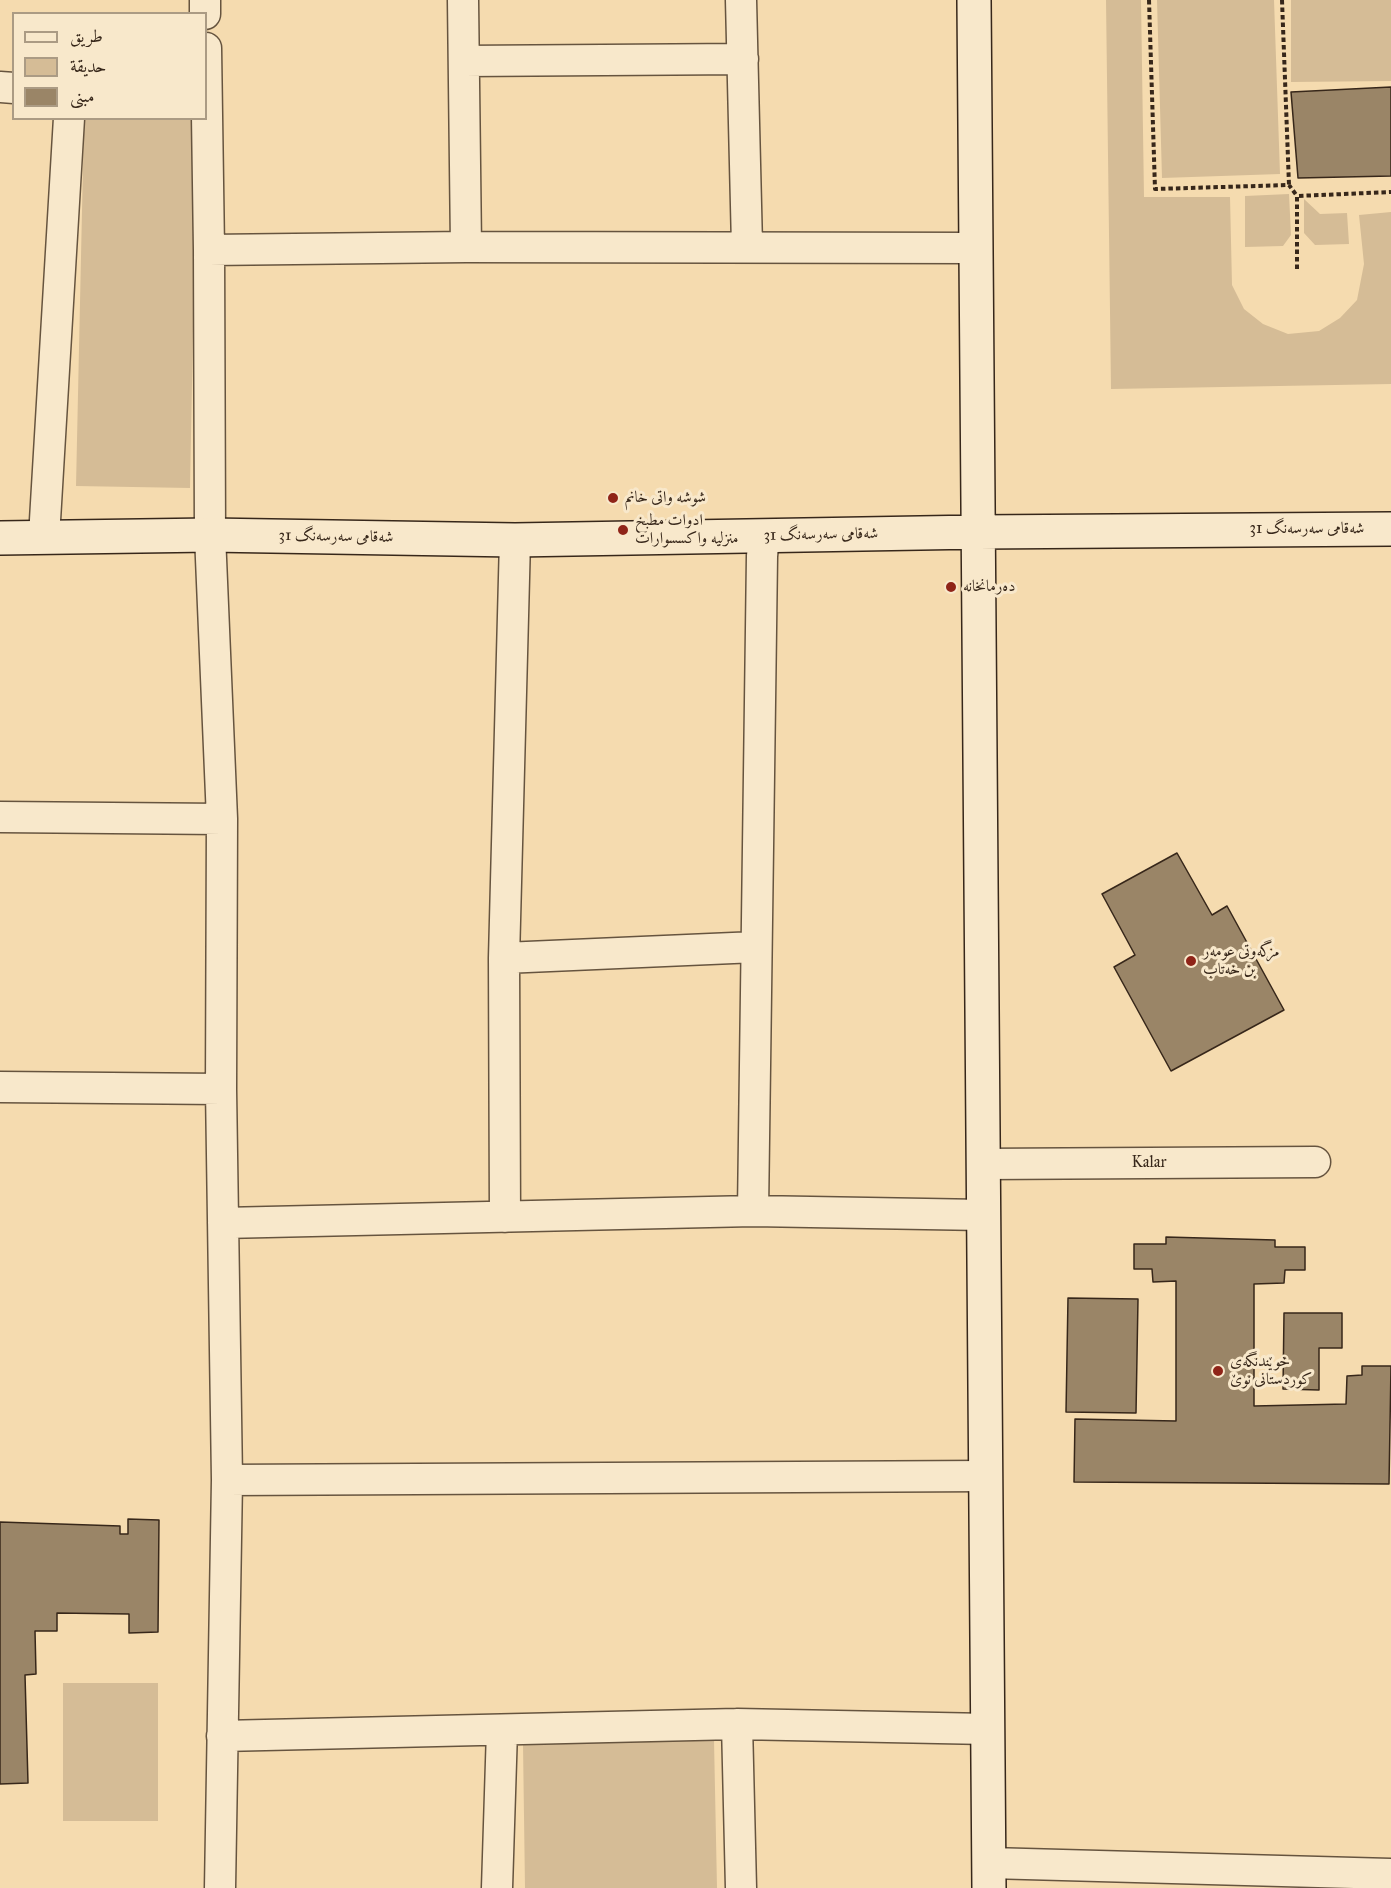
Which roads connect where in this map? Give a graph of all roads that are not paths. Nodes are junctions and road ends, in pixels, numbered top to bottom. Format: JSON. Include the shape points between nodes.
{"nodes":[{"id":1,"x":463,"y":0,"type":"edge"},
{"id":2,"x":741,"y":0,"type":"edge"},
{"id":3,"x":974,"y":0,"type":"edge"},
{"id":4,"x":743,"y":58,"type":"junction"},
{"id":5,"x":464,"y":61,"type":"junction"},
{"id":6,"x":69,"y":120,"type":"edge"},
{"id":7,"x":207,"y":120,"type":"edge"},
{"id":8,"x":747,"y":246,"type":"junction"},
{"id":9,"x":466,"y":247,"type":"junction"},
{"id":10,"x":976,"y":248,"type":"junction"},
{"id":11,"x":210,"y":250,"type":"junction"},
{"id":12,"x":1391,"y":528,"type":"edge"},
{"id":13,"x":978,"y":532,"type":"junction"},
{"id":14,"x":210,"y":535,"type":"junction"},
{"id":15,"x":764,"y":536,"type":"junction"},
{"id":16,"x":44,"y":537,"type":"junction"},
{"id":17,"x":0,"y":538,"type":"edge"},
{"id":18,"x":515,"y":540,"type":"junction"},
{"id":19,"x":0,"y":817,"type":"edge"},
{"id":20,"x":222,"y":819,"type":"junction"},
{"id":21,"x":756,"y":946,"type":"junction"},
{"id":22,"x":504,"y":958,"type":"junction"},
{"id":23,"x":0,"y":1087,"type":"edge"},
{"id":24,"x":221,"y":1089,"type":"junction"},
{"id":25,"x":1315,"y":1162,"type":"dead end"},
{"id":26,"x":983,"y":1164,"type":"junction"},
{"id":27,"x":753,"y":1211,"type":"junction"},
{"id":28,"x":983,"y":1215,"type":"junction"},
{"id":29,"x":505,"y":1217,"type":"junction"},
{"id":30,"x":223,"y":1223,"type":"junction"},
{"id":31,"x":986,"y":1476,"type":"junction"},
{"id":32,"x":227,"y":1480,"type":"junction"},
{"id":33,"x":737,"y":1724,"type":"junction"},
{"id":34,"x":988,"y":1729,"type":"junction"},
{"id":35,"x":502,"y":1730,"type":"junction"},
{"id":36,"x":222,"y":1736,"type":"junction"},
{"id":37,"x":1391,"y":1874,"type":"edge"},
{"id":38,"x":989,"y":1875,"type":"edge"},
{"id":39,"x":220,"y":1888,"type":"edge"},
{"id":40,"x":497,"y":1888,"type":"edge"},
{"id":41,"x":741,"y":1888,"type":"edge"}],
"edges":[{"from":1,"to":5,"type":"street"},
{"from":2,"to":4,"type":"street"},
{"from":3,"to":10,"type":"street"},
{"from":4,"to":5,"type":"street"},
{"from":4,"to":8,"type":"street"},
{"from":5,"to":9,"type":"street"},
{"from":6,"to":16,"type":"street"},
{"from":7,"to":11,"type":"street"},
{"from":8,"to":9,"type":"street"},
{"from":8,"to":10,"type":"street"},
{"from":9,"to":11,"type":"street"},
{"from":10,"to":13,"type":"street"},
{"from":11,"to":14,"type":"street"},
{"from":12,"to":13,"type":"street","name":"شەقامی سەرسەنگ 31"},
{"from":13,"to":15,"type":"street","name":"شەقامی سەرسەنگ 31"},
{"from":13,"to":26,"type":"street"},
{"from":14,"to":16,"type":"street","name":"شەقامی سەرسەنگ 31"},
{"from":14,"to":18,"type":"street","name":"شەقامی سەرسەنگ 31"},
{"from":14,"to":20,"type":"street"},
{"from":15,"to":18,"type":"street","name":"شەقامی سەرسەنگ 31"},
{"from":15,"to":21,"type":"street"},
{"from":16,"to":17,"type":"street","name":"شەقامی سەرسەنگ 31"},
{"from":18,"to":22,"type":"street"},
{"from":19,"to":20,"type":"street"},
{"from":20,"to":24,"type":"street"},
{"from":21,"to":22,"type":"street"},
{"from":21,"to":27,"type":"street"},
{"from":22,"to":29,"type":"street"},
{"from":23,"to":24,"type":"street"},
{"from":24,"to":30,"type":"street"},
{"from":25,"to":26,"type":"street","name":"Kalar"},
{"from":26,"to":28,"type":"street"},
{"from":27,"to":28,"type":"street"},
{"from":27,"to":29,"type":"street"},
{"from":28,"to":31,"type":"street"},
{"from":29,"to":30,"type":"street"},
{"from":30,"to":32,"type":"street"},
{"from":31,"to":32,"type":"street"},
{"from":31,"to":34,"type":"street"},
{"from":32,"to":36,"type":"street"},
{"from":33,"to":34,"type":"street"},
{"from":33,"to":35,"type":"street"},
{"from":33,"to":41,"type":"street"},
{"from":34,"to":38,"type":"street"},
{"from":35,"to":36,"type":"street"},
{"from":35,"to":40,"type":"street"},
{"from":36,"to":39,"type":"street"},
{"from":37,"to":38,"type":"street"}]}
